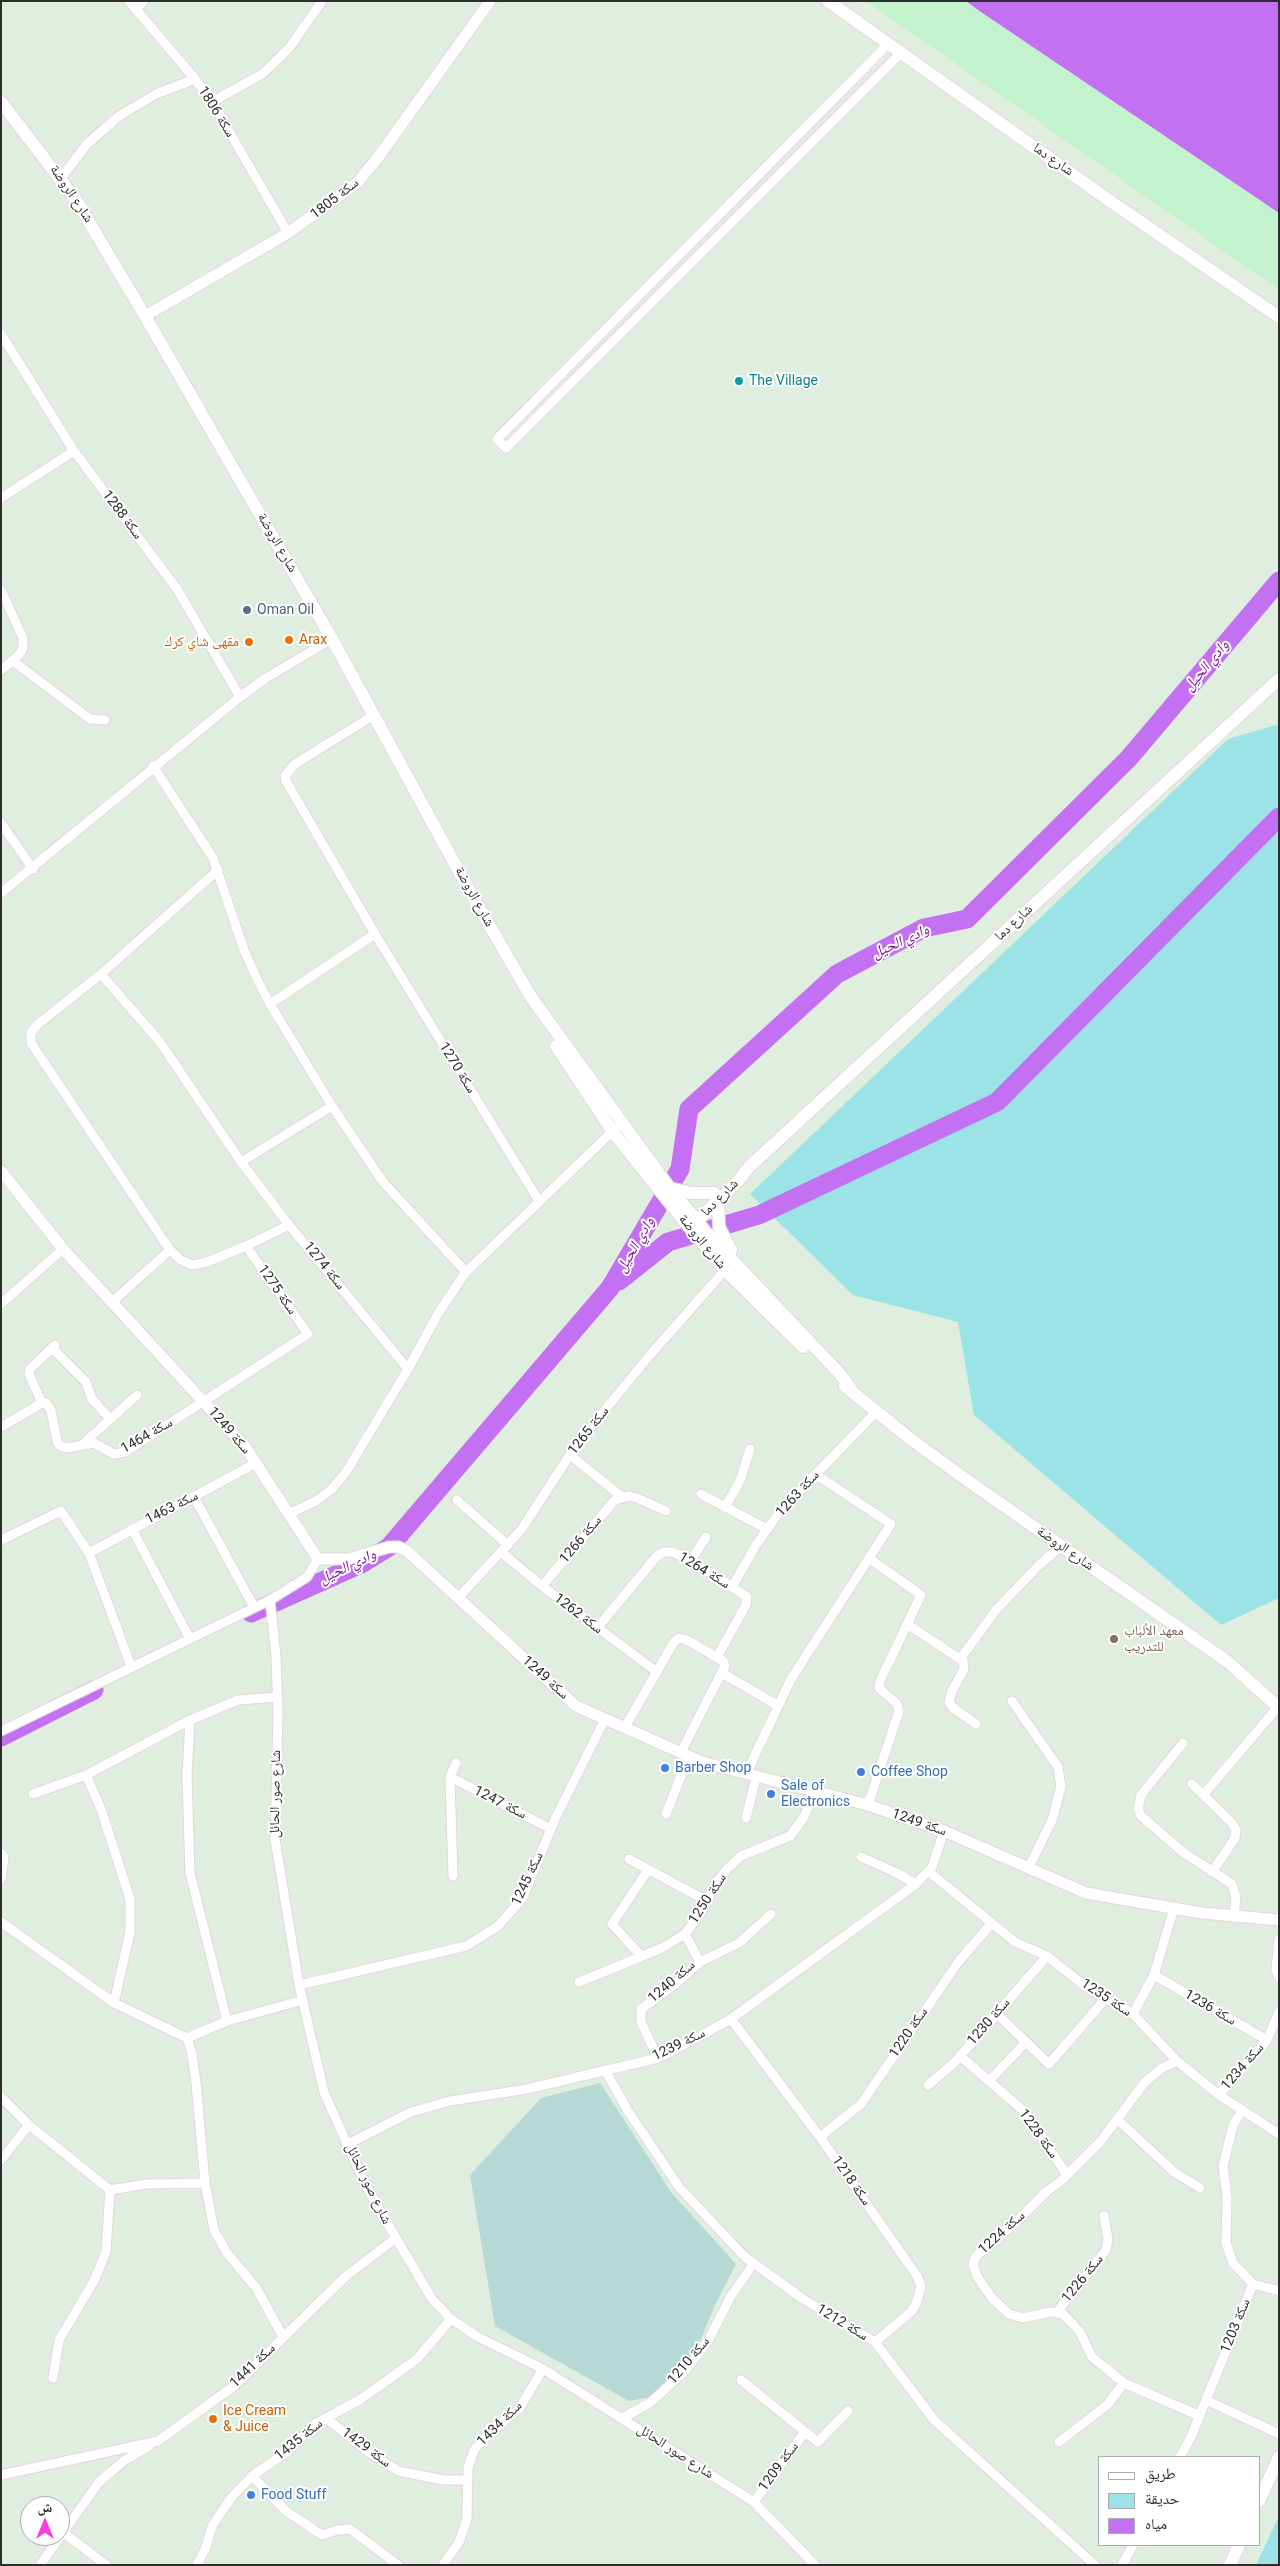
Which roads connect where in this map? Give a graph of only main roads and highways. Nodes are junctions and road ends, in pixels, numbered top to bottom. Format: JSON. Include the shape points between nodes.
{"nodes":[{"id":1,"x":828,"y":1,"type":"edge"},
{"id":2,"x":1,"y":102,"type":"edge"},
{"id":3,"x":1279,"y":317,"type":"edge"},
{"id":4,"x":1279,"y":679,"type":"edge"},
{"id":5,"x":618,"y":1127,"type":"junction"},
{"id":6,"x":669,"y":1187,"type":"junction"},
{"id":7,"x":716,"y":1197,"type":"junction"},
{"id":8,"x":691,"y":1222,"type":"junction"},
{"id":9,"x":783,"y":1314,"type":"junction"},
{"id":10,"x":851,"y":1389,"type":"junction"},
{"id":11,"x":1278,"y":1708,"type":"edge"},
{"id":12,"x":1279,"y":2457,"type":"edge"},
{"id":13,"x":1260,"y":2499,"type":"edge"},
{"id":14,"x":1239,"y":2546,"type":"edge"},
{"id":15,"x":1230,"y":2565,"type":"edge"}],
"edges":[{"from":1,"to":3,"type":"main road","name":"شارع دما"},
{"from":2,"to":5,"type":"main road","name":"شارع الروضة","via":[[61,178],[146,316],[332,639],[536,1012],[568,1065]]},
{"from":4,"to":7,"type":"main road","name":"شارع دما","via":[[749,1167],[736,1174]]},
{"from":5,"to":6,"type":"main road","name":"شارع الروضة"},
{"from":5,"to":8,"type":"main road","name":"شارع الروضة"},
{"from":6,"to":7,"type":"main road"},
{"from":6,"to":8,"type":"main road","name":"شارع الروضة"},
{"from":7,"to":8,"type":"main road","name":"شارع دما"},
{"from":7,"to":9,"type":"main road","via":[[719,1227],[725,1241],[772,1296]]},
{"from":8,"to":9,"type":"main road","name":"شارع الروضة"},
{"from":8,"to":10,"type":"main road","name":"شارع الروضة","via":[[725,1270],[835,1379]]},
{"from":9,"to":10,"type":"main road","name":"شارع الروضة"},
{"from":10,"to":11,"type":"main road","name":"شارع الروضة","via":[[913,1441],[1228,1662]]},
{"from":12,"to":13,"type":"main road"},
{"from":14,"to":15,"type":"main road"}]}
